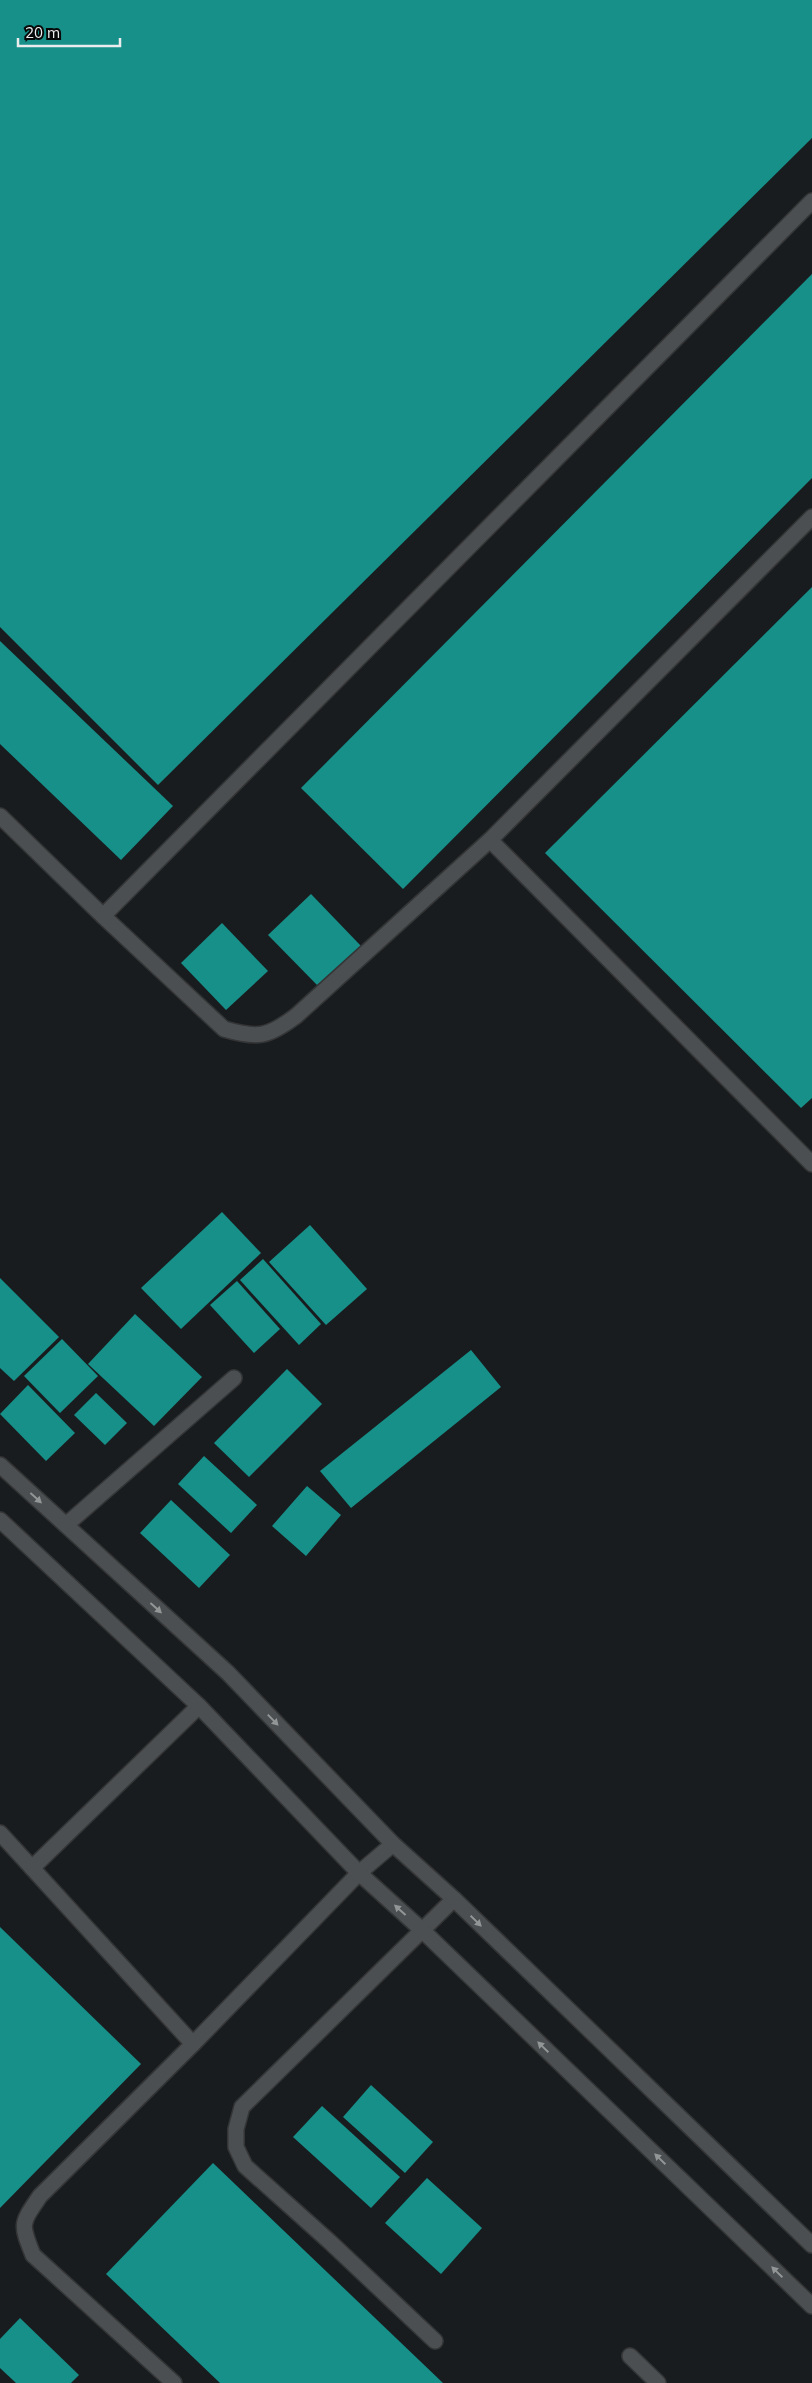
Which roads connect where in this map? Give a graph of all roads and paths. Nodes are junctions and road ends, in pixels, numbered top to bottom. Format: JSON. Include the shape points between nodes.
{"nodes":[{"id":1,"x":812,"y":201,"type":"edge"},
{"id":2,"x":812,"y":517,"type":"edge"},
{"id":3,"x":0,"y":816,"type":"edge"},
{"id":4,"x":490,"y":840,"type":"junction"},
{"id":5,"x":103,"y":916,"type":"junction"},
{"id":6,"x":811,"y":1160,"type":"edge"},
{"id":7,"x":234,"y":1378,"type":"dead end"},
{"id":8,"x":0,"y":1465,"type":"edge"},
{"id":9,"x":0,"y":1520,"type":"edge"},
{"id":10,"x":66,"y":1525,"type":"junction"},
{"id":11,"x":199,"y":1706,"type":"junction"},
{"id":12,"x":0,"y":1833,"type":"edge"},
{"id":13,"x":392,"y":1844,"type":"junction"},
{"id":14,"x":32,"y":1868,"type":"junction"},
{"id":15,"x":359,"y":1874,"type":"junction"},
{"id":16,"x":454,"y":1899,"type":"junction"},
{"id":17,"x":422,"y":1930,"type":"junction"},
{"id":18,"x":193,"y":2044,"type":"junction"},
{"id":19,"x":812,"y":2245,"type":"edge"},
{"id":20,"x":812,"y":2306,"type":"edge"},
{"id":21,"x":435,"y":2342,"type":"dead end"},
{"id":22,"x":630,"y":2356,"type":"dead end"},
{"id":23,"x":174,"y":2383,"type":"edge"},
{"id":24,"x":658,"y":2383,"type":"edge"}],
"edges":[{"from":1,"to":5,"type":"street"},
{"from":2,"to":4,"type":"street"},
{"from":3,"to":5,"type":"street"},
{"from":4,"to":5,"type":"street","via":[[275,1032],[248,1036],[224,1029]]},
{"from":4,"to":6,"type":"street"},
{"from":7,"to":10,"type":"street"},
{"from":8,"to":10,"type":"street","one_way":true},
{"from":9,"to":11,"type":"street"},
{"from":10,"to":13,"type":"street","one_way":true,"via":[[228,1673]]},
{"from":11,"to":14,"type":"street"},
{"from":11,"to":15,"type":"street"},
{"from":12,"to":14,"type":"street"},
{"from":13,"to":15,"type":"street"},
{"from":13,"to":16,"type":"street"},
{"from":14,"to":18,"type":"street"},
{"from":17,"to":15,"type":"street","one_way":true},
{"from":15,"to":18,"type":"street"},
{"from":16,"to":17,"type":"street"},
{"from":16,"to":19,"type":"street","one_way":true},
{"from":20,"to":17,"type":"street","one_way":true},
{"from":17,"to":21,"type":"street","via":[[242,2107],[236,2129],[236,2147],[245,2166]]},
{"from":18,"to":23,"type":"street","via":[[40,2196],[25,2217],[23,2230],[33,2255]]},
{"from":22,"to":24,"type":"street"}]}
